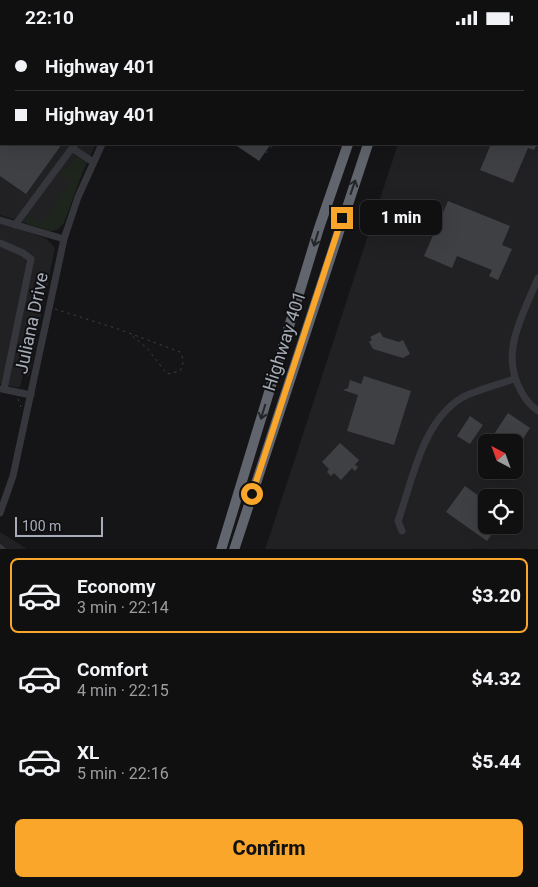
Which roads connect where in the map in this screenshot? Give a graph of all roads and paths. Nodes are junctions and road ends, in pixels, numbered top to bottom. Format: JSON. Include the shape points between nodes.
{"nodes":[{"id":1,"x":102,"y":145,"type":"edge"},
{"id":2,"x":273,"y":145,"type":"edge"},
{"id":3,"x":348,"y":145,"type":"edge"},
{"id":4,"x":368,"y":145,"type":"edge"},
{"id":5,"x":73,"y":146,"type":"edge"},
{"id":6,"x":266,"y":153,"type":"dead end"},
{"id":7,"x":93,"y":162,"type":"junction"},
{"id":8,"x":0,"y":220,"type":"edge"},
{"id":9,"x":15,"y":225,"type":"junction"},
{"id":10,"x":64,"y":239,"type":"junction"},
{"id":11,"x":0,"y":243,"type":"edge"},
{"id":12,"x":538,"y":278,"type":"edge"},
{"id":13,"x":50,"y":308,"type":"junction"},
{"id":14,"x":130,"y":334,"type":"junction"},
{"id":15,"x":514,"y":379,"type":"junction"},
{"id":16,"x":2,"y":389,"type":"edge"},
{"id":17,"x":30,"y":395,"type":"junction"},
{"id":18,"x":538,"y":411,"type":"edge"},
{"id":19,"x":0,"y":513,"type":"edge"},
{"id":20,"x":402,"y":531,"type":"dead end"},
{"id":21,"x":221,"y":549,"type":"edge"},
{"id":22,"x":234,"y":549,"type":"edge"}],
"edges":[{"from":1,"to":7,"type":"street","name":"Juliana Drive"},
{"from":2,"to":6,"type":"path"},
{"from":3,"to":21,"type":"highway","name":"Highway 401","one_way":true,"via":[[319,228]]},
{"from":22,"to":4,"type":"highway","name":"Highway 401","one_way":true},
{"from":5,"to":7,"type":"street"},
{"from":5,"to":9,"type":"street"},
{"from":7,"to":10,"type":"street","name":"Juliana Drive"},
{"from":8,"to":9,"type":"street"},
{"from":9,"to":10,"type":"street"},
{"from":10,"to":13,"type":"street","name":"Juliana Drive"},
{"from":11,"to":16,"type":"street","via":[[31,259]]},
{"from":12,"to":15,"type":"street","via":[[512,345]]},
{"from":13,"to":14,"type":"path"},
{"from":13,"to":17,"type":"street","name":"Juliana Drive"},
{"from":14,"to":14,"type":"path","via":[[180,352],[183,366],[180,371],[167,374],[147,348]]},
{"from":15,"to":18,"type":"street","via":[[527,401]]},
{"from":15,"to":20,"type":"street","via":[[463,397],[434,424],[398,521]]},
{"from":16,"to":17,"type":"street"},
{"from":17,"to":19,"type":"street","name":"Juliana Drive","via":[[13,476]]}]}
